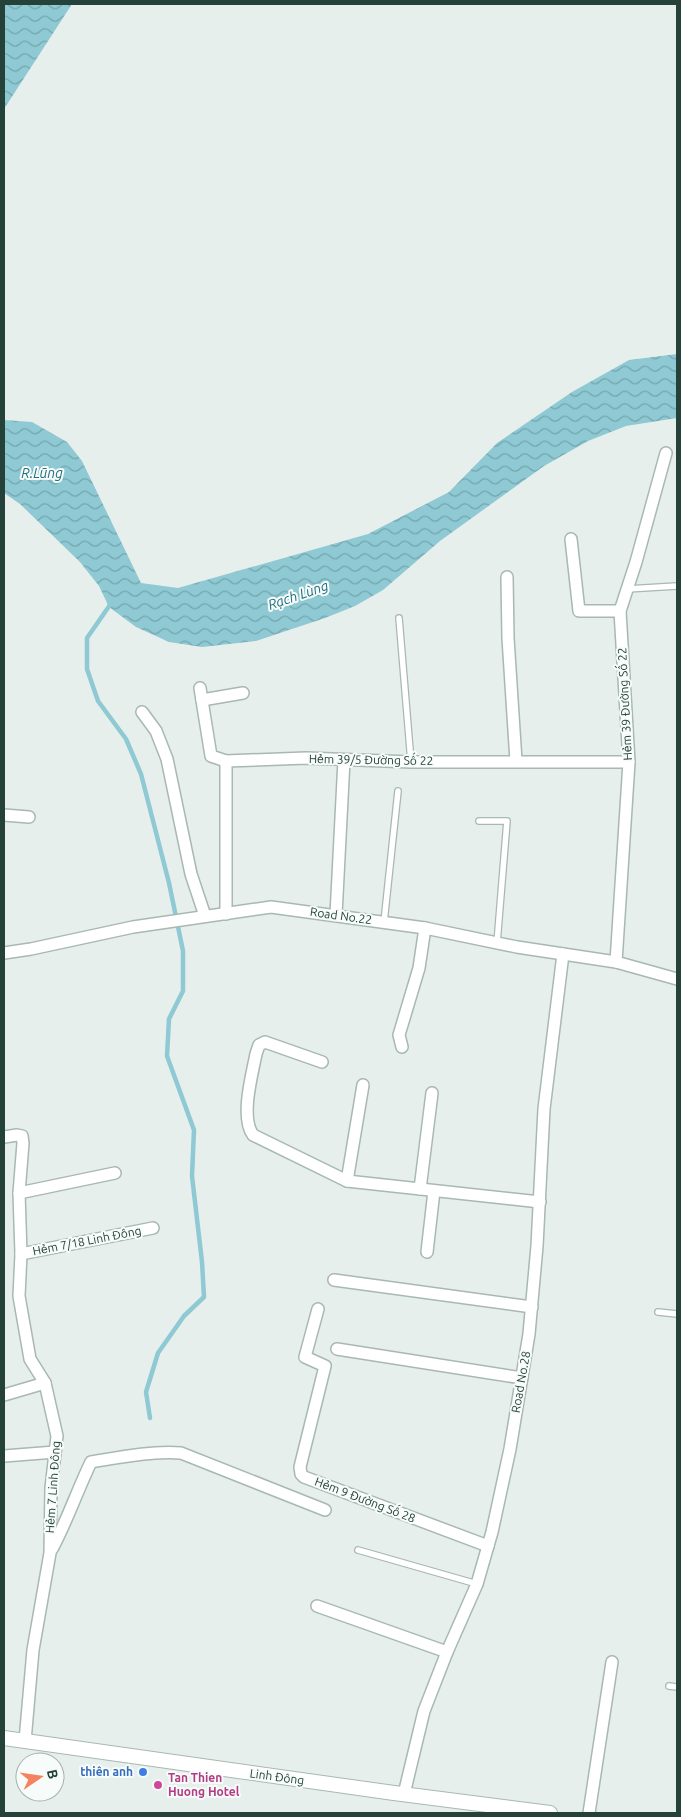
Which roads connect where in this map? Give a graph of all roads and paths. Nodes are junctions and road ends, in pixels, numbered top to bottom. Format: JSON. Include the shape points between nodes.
{"nodes":[{"id":1,"x":666,"y":453,"type":"dead end"},
{"id":2,"x":571,"y":539,"type":"dead end"},
{"id":3,"x":507,"y":578,"type":"dead end"},
{"id":4,"x":677,"y":586,"type":"edge"},
{"id":5,"x":627,"y":589,"type":"junction"},
{"id":6,"x":620,"y":611,"type":"junction"},
{"id":7,"x":399,"y":618,"type":"dead end"},
{"id":8,"x":243,"y":693,"type":"dead end"},
{"id":9,"x":142,"y":712,"type":"dead end"},
{"id":10,"x":344,"y":760,"type":"junction"},
{"id":11,"x":226,"y":761,"type":"junction"},
{"id":12,"x":516,"y":761,"type":"junction"},
{"id":13,"x":411,"y":762,"type":"junction"},
{"id":14,"x":629,"y":762,"type":"junction"},
{"id":15,"x":398,"y":791,"type":"dead end"},
{"id":16,"x":4,"y":815,"type":"edge"},
{"id":17,"x":28,"y":817,"type":"dead end"},
{"id":18,"x":479,"y":821,"type":"dead end"},
{"id":19,"x":226,"y":914,"type":"junction"},
{"id":20,"x":336,"y":915,"type":"junction"},
{"id":21,"x":199,"y":917,"type":"junction"},
{"id":22,"x":384,"y":922,"type":"junction"},
{"id":23,"x":425,"y":928,"type":"junction"},
{"id":24,"x":497,"y":943,"type":"junction"},
{"id":25,"x":4,"y":953,"type":"edge"},
{"id":26,"x":563,"y":954,"type":"junction"},
{"id":27,"x":616,"y":962,"type":"junction"},
{"id":28,"x":677,"y":979,"type":"edge"},
{"id":29,"x":402,"y":1047,"type":"dead end"},
{"id":30,"x":322,"y":1062,"type":"dead end"},
{"id":31,"x":363,"y":1085,"type":"dead end"},
{"id":32,"x":432,"y":1093,"type":"dead end"},
{"id":33,"x":4,"y":1137,"type":"edge"},
{"id":34,"x":115,"y":1173,"type":"dead end"},
{"id":35,"x":347,"y":1181,"type":"junction"},
{"id":36,"x":420,"y":1189,"type":"junction"},
{"id":37,"x":434,"y":1191,"type":"junction"},
{"id":38,"x":19,"y":1193,"type":"junction"},
{"id":39,"x":540,"y":1202,"type":"junction"},
{"id":40,"x":153,"y":1228,"type":"dead end"},
{"id":41,"x":427,"y":1252,"type":"dead end"},
{"id":42,"x":21,"y":1254,"type":"junction"},
{"id":43,"x":334,"y":1280,"type":"dead end"},
{"id":44,"x":532,"y":1307,"type":"junction"},
{"id":45,"x":318,"y":1309,"type":"dead end"},
{"id":46,"x":658,"y":1312,"type":"dead end"},
{"id":47,"x":677,"y":1314,"type":"edge"},
{"id":48,"x":338,"y":1349,"type":"dead end"},
{"id":49,"x":522,"y":1378,"type":"junction"},
{"id":50,"x":46,"y":1383,"type":"junction"},
{"id":51,"x":4,"y":1395,"type":"edge"},
{"id":52,"x":55,"y":1452,"type":"junction"},
{"id":53,"x":4,"y":1456,"type":"edge"},
{"id":54,"x":325,"y":1510,"type":"dead end"},
{"id":55,"x":488,"y":1546,"type":"junction"},
{"id":56,"x":358,"y":1550,"type":"dead end"},
{"id":57,"x":50,"y":1553,"type":"junction"},
{"id":58,"x":477,"y":1584,"type":"junction"},
{"id":59,"x":317,"y":1606,"type":"dead end"},
{"id":60,"x":447,"y":1652,"type":"junction"},
{"id":61,"x":612,"y":1662,"type":"dead end"},
{"id":62,"x":669,"y":1686,"type":"dead end"},
{"id":63,"x":677,"y":1686,"type":"edge"},
{"id":64,"x":4,"y":1738,"type":"edge"},
{"id":65,"x":26,"y":1741,"type":"junction"},
{"id":66,"x":404,"y":1794,"type":"junction"},
{"id":67,"x":550,"y":1813,"type":"edge"},
{"id":68,"x":589,"y":1813,"type":"edge"}],
"edges":[{"from":1,"to":5,"type":"street","name":"Hẻm 39 Đường Số 22"},
{"from":2,"to":6,"type":"street","via":[[579,611]]},
{"from":3,"to":12,"type":"street"},
{"from":4,"to":5,"type":"lane"},
{"from":5,"to":6,"type":"street","name":"Hẻm 39 Đường Số 22"},
{"from":6,"to":14,"type":"street","name":"Hẻm 39 Đường Số 22"},
{"from":7,"to":13,"type":"lane"},
{"from":8,"to":11,"type":"street","via":[[201,694],[211,756]]},
{"from":9,"to":21,"type":"street","via":[[156,732],[168,759]]},
{"from":10,"to":11,"type":"street","name":"Hẻm 39/5 Đường Số 22"},
{"from":10,"to":13,"type":"street","name":"Hẻm 39/5 Đường Số 22"},
{"from":10,"to":20,"type":"street"},
{"from":11,"to":19,"type":"street"},
{"from":12,"to":13,"type":"street","name":"Hẻm 39/5 Đường Số 22"},
{"from":12,"to":14,"type":"street","name":"Hẻm 39/5 Đường Số 22"},
{"from":14,"to":27,"type":"street","name":"Hẻm 39 Đường Số 22"},
{"from":15,"to":22,"type":"lane"},
{"from":16,"to":17,"type":"street"},
{"from":18,"to":24,"type":"lane","via":[[506,821]]},
{"from":19,"to":20,"type":"street","name":"Road No.22","via":[[271,907]]},
{"from":19,"to":21,"type":"street","name":"Road No.22"},
{"from":20,"to":22,"type":"street","name":"Road No.22"},
{"from":21,"to":25,"type":"street","name":"Road No.22"},
{"from":22,"to":23,"type":"street","name":"Road No.22"},
{"from":23,"to":24,"type":"street","name":"Road No.22"},
{"from":23,"to":29,"type":"street","via":[[419,968],[399,1035]]},
{"from":24,"to":26,"type":"street","name":"Road No.22"},
{"from":26,"to":27,"type":"street","name":"Road No.22"},
{"from":26,"to":39,"type":"street","name":"Road No.28","via":[[544,1109]]},
{"from":27,"to":28,"type":"street","name":"Road No.22"},
{"from":30,"to":35,"type":"street","via":[[265,1042],[259,1045],[247,1116],[249,1130],[253,1135]]},
{"from":31,"to":35,"type":"street"},
{"from":32,"to":36,"type":"street"},
{"from":33,"to":38,"type":"street","name":"Hẻm 7 Linh Đông","via":[[22,1136]]},
{"from":34,"to":38,"type":"street"},
{"from":35,"to":36,"type":"street"},
{"from":36,"to":37,"type":"street"},
{"from":37,"to":39,"type":"street"},
{"from":37,"to":41,"type":"street"},
{"from":38,"to":42,"type":"street","name":"Hẻm 7 Linh Đông"},
{"from":39,"to":44,"type":"street","name":"Road No.28"},
{"from":40,"to":42,"type":"street","name":"Hẻm 7/18 Linh Đông"},
{"from":42,"to":50,"type":"street","name":"Hẻm 7 Linh Đông","via":[[19,1296],[30,1358]]},
{"from":43,"to":44,"type":"street"},
{"from":44,"to":49,"type":"street","name":"Road No.28"},
{"from":45,"to":55,"type":"street","name":"Hẻm 9 Đường Số 28","via":[[305,1357],[325,1366],[301,1474]]},
{"from":46,"to":47,"type":"lane"},
{"from":48,"to":49,"type":"street"},
{"from":49,"to":55,"type":"street","name":"Road No.28"},
{"from":50,"to":51,"type":"street"},
{"from":50,"to":52,"type":"street","name":"Hẻm 7 Linh Đông","via":[[57,1436]]},
{"from":52,"to":53,"type":"street"},
{"from":52,"to":57,"type":"street","name":"Hẻm 7 Linh Đông"},
{"from":54,"to":57,"type":"street","via":[[181,1453],[129,1455],[91,1462]]},
{"from":55,"to":58,"type":"street","name":"Road No.28"},
{"from":56,"to":58,"type":"lane"},
{"from":57,"to":65,"type":"street","name":"Hẻm 7 Linh Đông","via":[[33,1650]]},
{"from":58,"to":60,"type":"street","name":"Road No.28"},
{"from":59,"to":60,"type":"street"},
{"from":60,"to":66,"type":"street","name":"Road No.28","via":[[424,1711]]},
{"from":61,"to":68,"type":"street"},
{"from":62,"to":63,"type":"lane"},
{"from":64,"to":65,"type":"street","name":"Linh Đông"},
{"from":65,"to":66,"type":"street","name":"Linh Đông"},
{"from":66,"to":67,"type":"street","name":"Linh Đông"}]}
